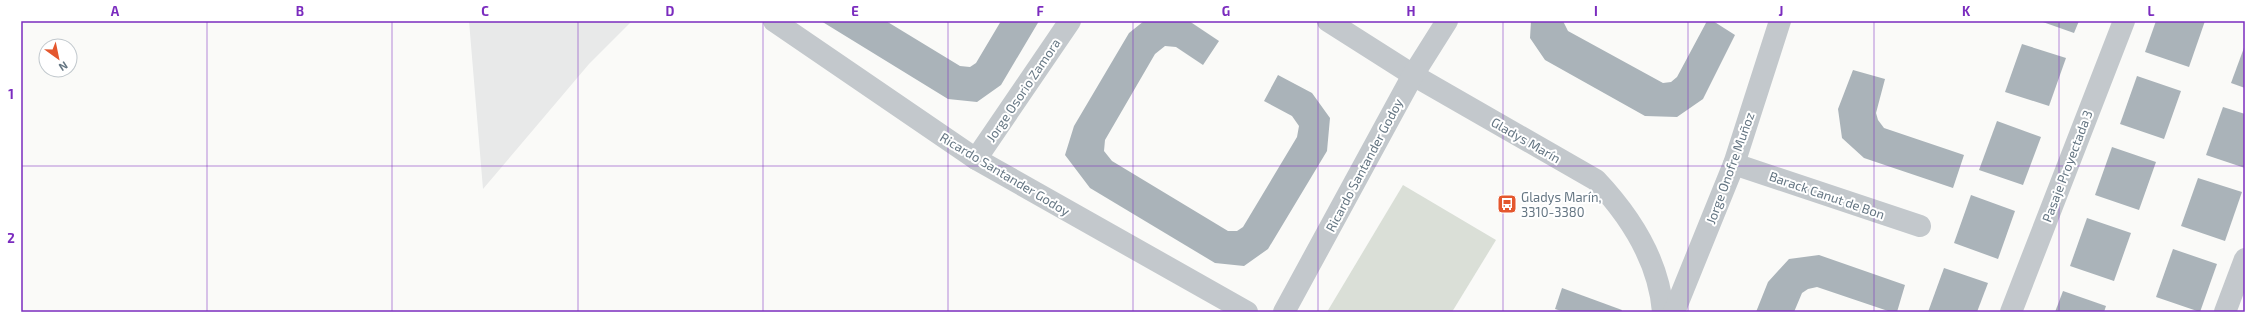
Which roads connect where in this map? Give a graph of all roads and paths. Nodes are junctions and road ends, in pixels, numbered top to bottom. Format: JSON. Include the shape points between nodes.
{"nodes":[{"id":1,"x":774,"y":21,"type":"edge"},
{"id":2,"x":1070,"y":21,"type":"edge"},
{"id":3,"x":1328,"y":21,"type":"edge"},
{"id":4,"x":1447,"y":21,"type":"edge"},
{"id":5,"x":1780,"y":21,"type":"edge"},
{"id":6,"x":2124,"y":21,"type":"edge"},
{"id":7,"x":1413,"y":74,"type":"junction"},
{"id":8,"x":976,"y":159,"type":"junction"},
{"id":9,"x":1734,"y":164,"type":"junction"},
{"id":10,"x":1920,"y":226,"type":"dead end"},
{"id":11,"x":2245,"y":258,"type":"edge"},
{"id":12,"x":1247,"y":312,"type":"edge"},
{"id":13,"x":1284,"y":312,"type":"edge"},
{"id":14,"x":1663,"y":312,"type":"edge"},
{"id":15,"x":1674,"y":312,"type":"edge"},
{"id":16,"x":2011,"y":312,"type":"edge"},
{"id":17,"x":2225,"y":312,"type":"edge"}],
"edges":[{"from":1,"to":8,"type":"street","name":"Ricardo Santander Godoy"},
{"from":2,"to":8,"type":"street","name":"Jorge Osorio Zamora"},
{"from":3,"to":7,"type":"street","name":"Gladys Marín"},
{"from":4,"to":7,"type":"street","name":"Ricardo Santander Godoy"},
{"from":5,"to":9,"type":"street","name":"Jorge Onofre Muñoz"},
{"from":6,"to":16,"type":"street","name":"Pasaje Proyectada 3"},
{"from":7,"to":13,"type":"street","name":"Ricardo Santander Godoy"},
{"from":7,"to":14,"type":"street","name":"Gladys Marín","via":[[1596,180],[1633,225],[1646,250],[1656,278]]},
{"from":8,"to":12,"type":"street","name":"Ricardo Santander Godoy"},
{"from":9,"to":10,"type":"street","name":"Barack Canut de Bon"},
{"from":9,"to":15,"type":"street","name":"Jorge Onofre Muñoz"},
{"from":11,"to":17,"type":"street"}]}
